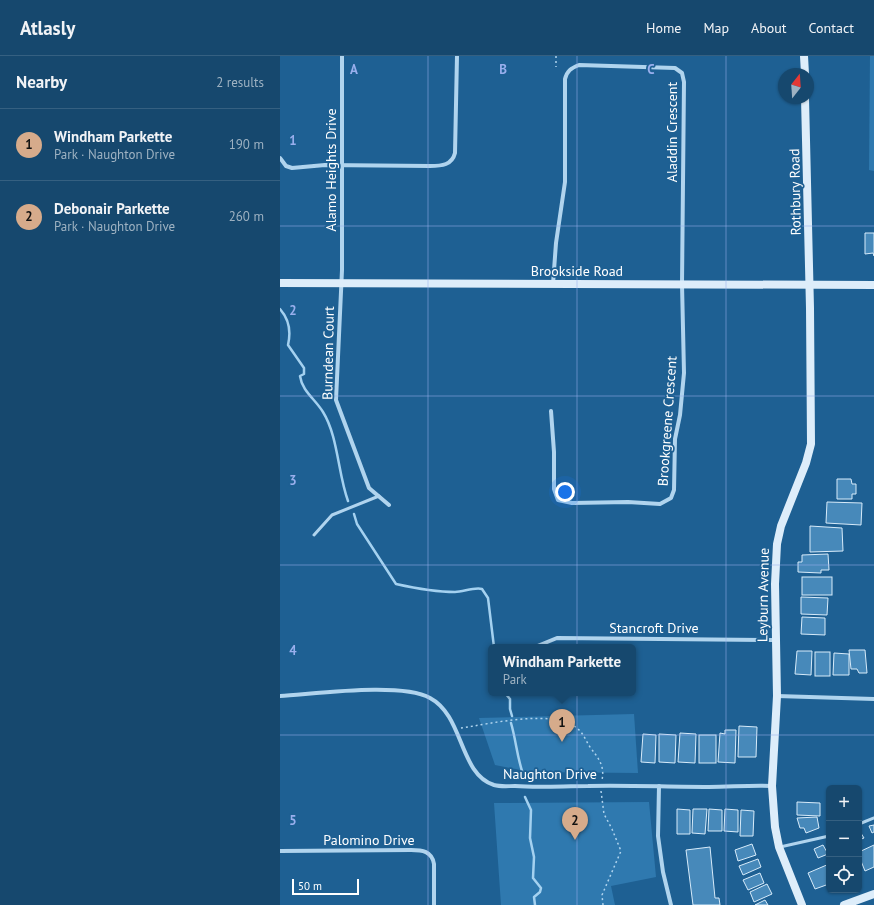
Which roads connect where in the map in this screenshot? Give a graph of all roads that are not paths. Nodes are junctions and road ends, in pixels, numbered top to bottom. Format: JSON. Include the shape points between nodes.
{"nodes":[{"id":1,"x":342,"y":56,"type":"edge"},
{"id":2,"x":457,"y":56,"type":"edge"},
{"id":3,"x":804,"y":56,"type":"edge"},
{"id":4,"x":805,"y":68,"type":"edge"},
{"id":5,"x":805,"y":104,"type":"edge"},
{"id":6,"x":280,"y":158,"type":"edge"},
{"id":7,"x":342,"y":166,"type":"junction"},
{"id":8,"x":280,"y":283,"type":"edge"},
{"id":9,"x":341,"y":283,"type":"junction"},
{"id":10,"x":553,"y":284,"type":"junction"},
{"id":11,"x":682,"y":284,"type":"junction"},
{"id":12,"x":874,"y":285,"type":"edge"},
{"id":13,"x":810,"y":286,"type":"junction"},
{"id":14,"x":551,"y":411,"type":"dead end"},
{"id":15,"x":378,"y":496,"type":"junction"},
{"id":16,"x":389,"y":506,"type":"dead end"},
{"id":17,"x":314,"y":535,"type":"dead end"},
{"id":18,"x":775,"y":640,"type":"junction"},
{"id":19,"x":542,"y":644,"type":"edge"},
{"id":20,"x":280,"y":696,"type":"edge"},
{"id":21,"x":778,"y":696,"type":"junction"},
{"id":22,"x":874,"y":699,"type":"edge"},
{"id":23,"x":659,"y":786,"type":"junction"},
{"id":24,"x":772,"y":786,"type":"junction"},
{"id":25,"x":874,"y":818,"type":"edge"},
{"id":26,"x":862,"y":823,"type":"edge"},
{"id":27,"x":826,"y":837,"type":"edge"},
{"id":28,"x":779,"y":847,"type":"junction"},
{"id":29,"x":280,"y":850,"type":"edge"},
{"id":30,"x":874,"y":894,"type":"edge"},
{"id":31,"x":434,"y":905,"type":"edge"},
{"id":32,"x":671,"y":905,"type":"edge"},
{"id":33,"x":802,"y":905,"type":"edge"},
{"id":34,"x":844,"y":905,"type":"edge"}],
"edges":[{"from":1,"to":7,"type":"street","name":"Alamo Heights Drive"},
{"from":2,"to":7,"type":"street","via":[[455,153],[450,162],[440,166]]},
{"from":3,"to":4,"type":"street"},
{"from":5,"to":13,"type":"street","name":"Rothbury Road"},
{"from":6,"to":7,"type":"street","via":[[286,166],[292,168]]},
{"from":7,"to":9,"type":"street","name":"Alamo Heights Drive"},
{"from":8,"to":9,"type":"street","name":"Brookside Road"},
{"from":9,"to":10,"type":"street","name":"Brookside Road"},
{"from":9,"to":15,"type":"street","name":"Burndean Court","via":[[336,400],[369,488]]},
{"from":10,"to":11,"type":"street","name":"Brookside Road"},
{"from":10,"to":11,"type":"street","name":"Aladdin Crescent","via":[[565,182],[564,79],[572,67],[578,65],[675,68],[682,73]]},
{"from":11,"to":13,"type":"street","name":"Brookside Road"},
{"from":11,"to":14,"type":"street","name":"Brookgreene Crescent","via":[[684,373],[675,439],[674,490],[671,498],[660,504],[572,503],[558,500],[554,489]]},
{"from":12,"to":13,"type":"street","name":"Brookside Road"},
{"from":13,"to":18,"type":"street","name":"Leyburn Avenue","via":[[811,444],[781,526],[777,544]]},
{"from":15,"to":16,"type":"street","name":"Burndean Court"},
{"from":15,"to":17,"type":"lane","via":[[332,515]]},
{"from":18,"to":19,"type":"street","name":"Stancroft Drive","via":[[557,638]]},
{"from":18,"to":21,"type":"street","name":"Leyburn Avenue"},
{"from":20,"to":23,"type":"street","name":"Naughton Drive","via":[[388,690],[419,693],[431,698],[451,719],[472,769],[487,783],[532,787]]},
{"from":21,"to":22,"type":"street"},
{"from":21,"to":24,"type":"street","name":"Leyburn Avenue"},
{"from":23,"to":24,"type":"street","name":"Naughton Drive"},
{"from":23,"to":32,"type":"street","via":[[658,836],[662,872]]},
{"from":24,"to":28,"type":"street","name":"Leyburn Avenue"},
{"from":25,"to":26,"type":"lane"},
{"from":27,"to":28,"type":"lane"},
{"from":28,"to":33,"type":"street","name":"Leyburn Avenue"},
{"from":29,"to":31,"type":"street","name":"Palomino Drive","via":[[411,850],[428,853],[434,864]]},
{"from":30,"to":34,"type":"street"}]}
